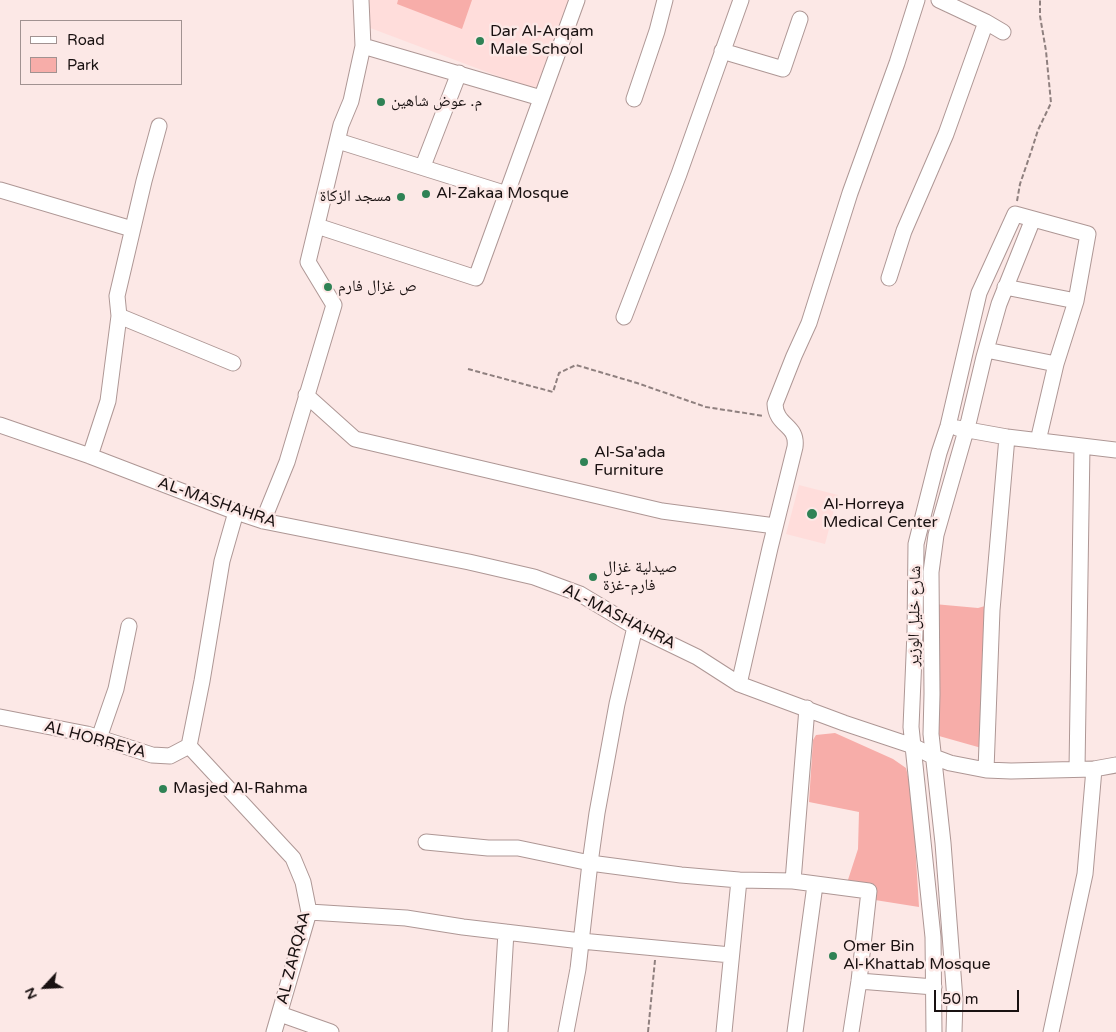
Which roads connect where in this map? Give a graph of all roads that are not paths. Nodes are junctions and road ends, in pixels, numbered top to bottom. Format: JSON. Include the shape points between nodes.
{"nodes":[{"id":1,"x":361,"y":0,"type":"edge"},
{"id":2,"x":577,"y":0,"type":"edge"},
{"id":3,"x":664,"y":0,"type":"edge"},
{"id":4,"x":741,"y":0,"type":"edge"},
{"id":5,"x":916,"y":0,"type":"edge"},
{"id":6,"x":939,"y":0,"type":"edge"},
{"id":7,"x":800,"y":19,"type":"dead end"},
{"id":8,"x":986,"y":22,"type":"junction"},
{"id":9,"x":1003,"y":32,"type":"dead end"},
{"id":10,"x":363,"y":46,"type":"junction"},
{"id":11,"x":722,"y":51,"type":"junction"},
{"id":12,"x":459,"y":73,"type":"junction"},
{"id":13,"x":541,"y":98,"type":"junction"},
{"id":14,"x":634,"y":99,"type":"dead end"},
{"id":15,"x":159,"y":126,"type":"dead end"},
{"id":16,"x":338,"y":141,"type":"junction"},
{"id":17,"x":422,"y":166,"type":"junction"},
{"id":18,"x":0,"y":190,"type":"edge"},
{"id":19,"x":507,"y":194,"type":"junction"},
{"id":20,"x":1033,"y":220,"type":"junction"},
{"id":21,"x":317,"y":226,"type":"junction"},
{"id":22,"x":132,"y":229,"type":"junction"},
{"id":23,"x":889,"y":278,"type":"dead end"},
{"id":24,"x":1005,"y":287,"type":"junction"},
{"id":25,"x":1076,"y":301,"type":"junction"},
{"id":26,"x":119,"y":316,"type":"junction"},
{"id":27,"x":624,"y":317,"type":"dead end"},
{"id":28,"x":986,"y":350,"type":"junction"},
{"id":29,"x":233,"y":363,"type":"dead end"},
{"id":30,"x":1056,"y":364,"type":"junction"},
{"id":31,"x":306,"y":395,"type":"junction"},
{"id":32,"x":0,"y":425,"type":"edge"},
{"id":33,"x":948,"y":426,"type":"junction"},
{"id":34,"x":966,"y":430,"type":"junction"},
{"id":35,"x":1006,"y":437,"type":"junction"},
{"id":36,"x":1038,"y":441,"type":"junction"},
{"id":37,"x":1082,"y":446,"type":"junction"},
{"id":38,"x":1116,"y":450,"type":"edge"},
{"id":39,"x":90,"y":456,"type":"junction"},
{"id":40,"x":236,"y":512,"type":"junction"},
{"id":41,"x":264,"y":521,"type":"junction"},
{"id":42,"x":775,"y":526,"type":"junction"},
{"id":43,"x":129,"y":626,"type":"dead end"},
{"id":44,"x":635,"y":628,"type":"junction"},
{"id":45,"x":739,"y":684,"type":"junction"},
{"id":46,"x":807,"y":708,"type":"junction"},
{"id":47,"x":0,"y":717,"type":"edge"},
{"id":48,"x":99,"y":738,"type":"junction"},
{"id":49,"x":189,"y":746,"type":"junction"},
{"id":50,"x":912,"y":746,"type":"junction"},
{"id":51,"x":934,"y":757,"type":"junction"},
{"id":52,"x":1116,"y":765,"type":"edge"},
{"id":53,"x":1077,"y":769,"type":"junction"},
{"id":54,"x":1094,"y":769,"type":"junction"},
{"id":55,"x":986,"y":770,"type":"junction"},
{"id":56,"x":426,"y":842,"type":"dead end"},
{"id":57,"x":590,"y":863,"type":"junction"},
{"id":58,"x":739,"y":880,"type":"junction"},
{"id":59,"x":793,"y":881,"type":"junction"},
{"id":60,"x":815,"y":885,"type":"junction"},
{"id":61,"x":309,"y":912,"type":"junction"},
{"id":62,"x":506,"y":932,"type":"junction"},
{"id":63,"x":581,"y":941,"type":"junction"},
{"id":64,"x":731,"y":955,"type":"junction"},
{"id":65,"x":859,"y":981,"type":"junction"},
{"id":66,"x":934,"y":987,"type":"junction"},
{"id":67,"x":280,"y":1014,"type":"junction"},
{"id":68,"x":274,"y":1032,"type":"edge"},
{"id":69,"x":331,"y":1032,"type":"edge"},
{"id":70,"x":500,"y":1032,"type":"edge"},
{"id":71,"x":566,"y":1032,"type":"edge"},
{"id":72,"x":724,"y":1032,"type":"edge"},
{"id":73,"x":795,"y":1032,"type":"edge"},
{"id":74,"x":851,"y":1032,"type":"edge"},
{"id":75,"x":934,"y":1032,"type":"edge"},
{"id":76,"x":954,"y":1032,"type":"edge"},
{"id":77,"x":1051,"y":1032,"type":"edge"}],
"edges":[{"from":1,"to":10,"type":"street"},
{"from":2,"to":13,"type":"street"},
{"from":3,"to":14,"type":"street"},
{"from":4,"to":11,"type":"street"},
{"from":5,"to":42,"type":"street","via":[[809,323],[775,404],[778,419],[796,438]]},
{"from":6,"to":8,"type":"street"},
{"from":7,"to":11,"type":"street","via":[[783,70]]},
{"from":8,"to":9,"type":"street"},
{"from":8,"to":23,"type":"street","via":[[946,134],[904,231]]},
{"from":10,"to":12,"type":"street"},
{"from":10,"to":16,"type":"street"},
{"from":11,"to":27,"type":"street"},
{"from":12,"to":13,"type":"street"},
{"from":12,"to":17,"type":"street"},
{"from":13,"to":19,"type":"street"},
{"from":15,"to":22,"type":"street"},
{"from":16,"to":17,"type":"street"},
{"from":16,"to":21,"type":"street"},
{"from":17,"to":19,"type":"street"},
{"from":18,"to":22,"type":"street"},
{"from":19,"to":21,"type":"street","via":[[476,278]]},
{"from":20,"to":24,"type":"street","name":"شارع خليل الوزير"},
{"from":20,"to":25,"type":"street","via":[[1088,234]]},
{"from":20,"to":33,"type":"street","name":"شارع خليل الوزير","via":[[1015,214],[979,293]]},
{"from":21,"to":31,"type":"street","via":[[308,262],[334,305]]},
{"from":22,"to":26,"type":"street","via":[[117,296]]},
{"from":24,"to":25,"type":"street"},
{"from":24,"to":28,"type":"street","name":"شارع خليل الوزير"},
{"from":25,"to":30,"type":"street"},
{"from":26,"to":29,"type":"street"},
{"from":26,"to":39,"type":"street","via":[[108,401]]},
{"from":28,"to":30,"type":"street"},
{"from":28,"to":34,"type":"street","name":"شارع خليل الوزير"},
{"from":30,"to":36,"type":"street"},
{"from":31,"to":41,"type":"street","via":[[287,462]]},
{"from":31,"to":42,"type":"street","via":[[355,439],[662,511]]},
{"from":32,"to":39,"type":"street","name":"AL-MASHAHRA"},
{"from":33,"to":34,"type":"street"},
{"from":33,"to":50,"type":"street","name":"شارع خليل الوزير","via":[[916,544]]},
{"from":34,"to":35,"type":"street"},
{"from":34,"to":51,"type":"street","name":"شارع خليل الوزير","via":[[936,535],[931,572],[930,734]]},
{"from":35,"to":36,"type":"street"},
{"from":35,"to":55,"type":"street","via":[[992,610]]},
{"from":36,"to":37,"type":"street"},
{"from":37,"to":38,"type":"street"},
{"from":37,"to":53,"type":"street"},
{"from":39,"to":40,"type":"street","name":"AL-MASHAHRA"},
{"from":40,"to":41,"type":"street","name":"AL-MASHAHRA"},
{"from":40,"to":49,"type":"street","via":[[222,561]]},
{"from":41,"to":44,"type":"street","name":"AL-MASHAHRA","via":[[534,577],[580,594]]},
{"from":42,"to":45,"type":"street"},
{"from":43,"to":48,"type":"street","via":[[116,689]]},
{"from":44,"to":45,"type":"street","name":"AL-MASHAHRA","via":[[697,657]]},
{"from":44,"to":57,"type":"street","via":[[617,704]]},
{"from":45,"to":46,"type":"street","name":"AL-MASHAHRA"},
{"from":46,"to":50,"type":"street","name":"AL-MASHAHRA"},
{"from":46,"to":59,"type":"street"},
{"from":47,"to":48,"type":"street","name":"AL HORREYA"},
{"from":48,"to":49,"type":"street","name":"AL HORREYA","via":[[152,755],[170,756]]},
{"from":49,"to":61,"type":"street","name":"AL ZARQAA","via":[[293,858],[303,882]]},
{"from":50,"to":51,"type":"street","name":"AL-MASHAHRA"},
{"from":50,"to":66,"type":"street","name":"شارع خليل الوزير","via":[[933,937]]},
{"from":51,"to":55,"type":"street","name":"AL-MASHAHRA"},
{"from":51,"to":76,"type":"street","name":"شارع خليل الوزير","via":[[955,1000]]},
{"from":52,"to":54,"type":"street","name":"AL-MASHAHRA"},
{"from":53,"to":54,"type":"street","name":"AL-MASHAHRA"},
{"from":53,"to":55,"type":"street","name":"AL-MASHAHRA"},
{"from":54,"to":77,"type":"street","via":[[1086,874]]},
{"from":56,"to":57,"type":"street","via":[[518,848]]},
{"from":57,"to":58,"type":"street"},
{"from":57,"to":63,"type":"street"},
{"from":58,"to":59,"type":"street"},
{"from":58,"to":64,"type":"street"},
{"from":59,"to":60,"type":"street"},
{"from":60,"to":65,"type":"street","via":[[870,891]]},
{"from":60,"to":73,"type":"street"},
{"from":61,"to":62,"type":"street","via":[[406,918]]},
{"from":61,"to":67,"type":"street","name":"AL ZARQAA"},
{"from":62,"to":63,"type":"street"},
{"from":62,"to":70,"type":"street"},
{"from":63,"to":64,"type":"street"},
{"from":63,"to":71,"type":"street"},
{"from":64,"to":72,"type":"street"},
{"from":65,"to":66,"type":"street"},
{"from":65,"to":74,"type":"street"},
{"from":66,"to":75,"type":"street","name":"شارع خليل الوزير"},
{"from":67,"to":68,"type":"street","name":"AL ZARQAA"},
{"from":67,"to":69,"type":"street"}]}
